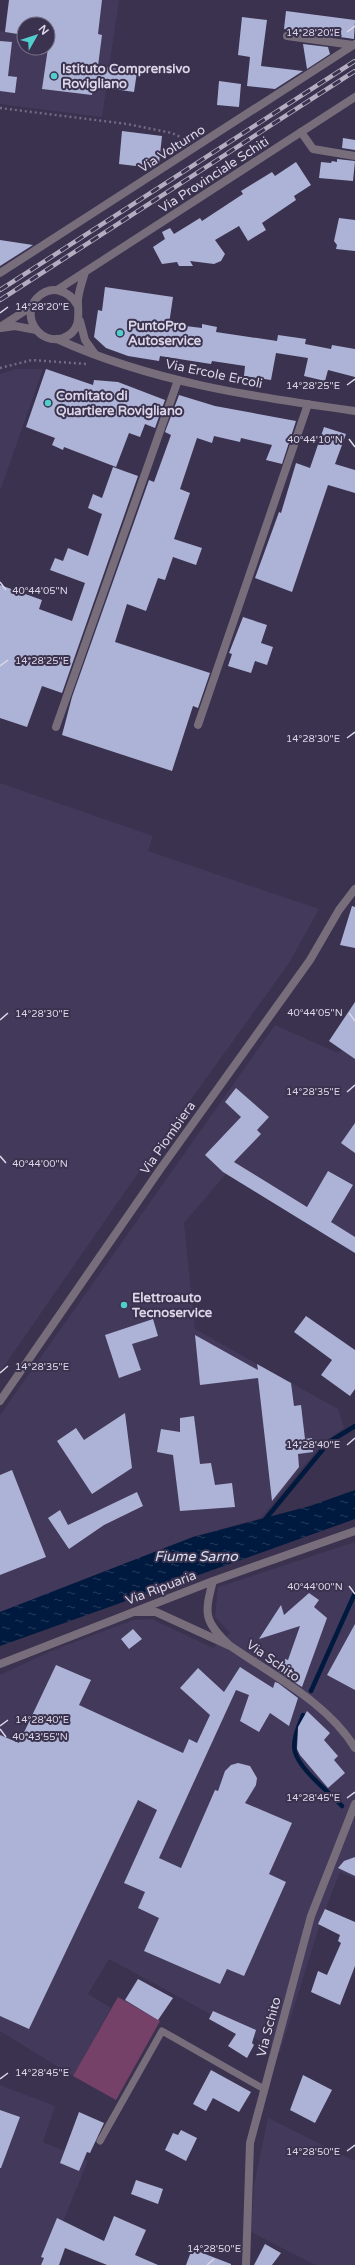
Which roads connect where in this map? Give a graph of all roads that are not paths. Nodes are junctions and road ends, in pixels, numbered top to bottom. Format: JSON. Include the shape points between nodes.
{"nodes":[{"id":1,"x":287,"y":36,"type":"dead end"},
{"id":2,"x":354,"y":44,"type":"edge"},
{"id":3,"x":355,"y":97,"type":"edge"},
{"id":4,"x":301,"y":132,"type":"junction"},
{"id":5,"x":355,"y":156,"type":"edge"},
{"id":6,"x":85,"y":272,"type":"junction"},
{"id":7,"x":0,"y":273,"type":"edge"},
{"id":8,"x":57,"y":290,"type":"junction"},
{"id":9,"x":78,"y":306,"type":"junction"},
{"id":10,"x":32,"y":307,"type":"junction"},
{"id":11,"x":79,"y":319,"type":"junction"},
{"id":12,"x":0,"y":328,"type":"edge"},
{"id":13,"x":36,"y":330,"type":"junction"},
{"id":14,"x":57,"y":339,"type":"junction"},
{"id":15,"x":95,"y":354,"type":"junction"},
{"id":16,"x":178,"y":380,"type":"junction"},
{"id":17,"x":308,"y":404,"type":"junction"},
{"id":18,"x":355,"y":411,"type":"edge"},
{"id":19,"x":198,"y":725,"type":"dead end"},
{"id":20,"x":56,"y":727,"type":"dead end"},
{"id":21,"x":355,"y":889,"type":"edge"},
{"id":22,"x":0,"y":1401,"type":"edge"},
{"id":23,"x":355,"y":1531,"type":"edge"},
{"id":24,"x":212,"y":1581,"type":"junction"},
{"id":25,"x":133,"y":1612,"type":"junction"},
{"id":26,"x":229,"y":1645,"type":"junction"},
{"id":27,"x":0,"y":1664,"type":"edge"},
{"id":28,"x":355,"y":1748,"type":"edge"},
{"id":29,"x":355,"y":1804,"type":"edge"},
{"id":30,"x":264,"y":2089,"type":"junction"},
{"id":31,"x":100,"y":2141,"type":"dead end"},
{"id":32,"x":246,"y":2265,"type":"edge"}],
"edges":[{"from":1,"to":2,"type":"street"},
{"from":2,"to":7,"type":"street","name":"Via Volturno"},
{"from":3,"to":4,"type":"street","name":"Via Provinciale Schiti"},
{"from":4,"to":5,"type":"street","via":[[313,149]]},
{"from":4,"to":6,"type":"street","name":"Via Provinciale Schiti"},
{"from":6,"to":8,"type":"street","name":"Via Provinciale Schiti"},
{"from":6,"to":9,"type":"street"},
{"from":8,"to":9,"type":"street","via":[[70,295]]},
{"from":8,"to":10,"type":"street","name":"Via Provinciale Schiti","via":[[41,294]]},
{"from":9,"to":11,"type":"street"},
{"from":10,"to":12,"type":"street","name":"Via Provinciale Schiti"},
{"from":10,"to":13,"type":"street","via":[[31,319]]},
{"from":11,"to":14,"type":"street","via":[[74,330],[64,338]]},
{"from":11,"to":15,"type":"street","via":[[85,340]]},
{"from":12,"to":13,"type":"street","name":"Via Provinciale Schiti","via":[[15,326]]},
{"from":13,"to":14,"type":"street","name":"Via Provinciale Schiti","via":[[46,338]]},
{"from":14,"to":15,"type":"street","name":"Via Ercole Ercoli"},
{"from":15,"to":16,"type":"street","name":"Via Ercole Ercoli","via":[[124,366]]},
{"from":16,"to":17,"type":"street","name":"Via Ercole Ercoli"},
{"from":16,"to":20,"type":"street"},
{"from":17,"to":18,"type":"street","name":"Via Ercole Ercoli"},
{"from":17,"to":19,"type":"street"},
{"from":21,"to":22,"type":"street","name":"Via Piombiera","via":[[339,910],[310,960],[156,1175]]},
{"from":23,"to":24,"type":"street","name":"Via Ripuaria"},
{"from":24,"to":25,"type":"street","name":"Via Ripuaria"},
{"from":24,"to":26,"type":"street","name":"Via Schito","via":[[206,1607],[207,1618],[216,1633]]},
{"from":25,"to":26,"type":"street","via":[[156,1612]]},
{"from":25,"to":27,"type":"street","name":"Via Ripuaria"},
{"from":26,"to":28,"type":"street","name":"Via Schito","via":[[324,1711],[345,1732]]},
{"from":29,"to":30,"type":"street","name":"Via Schito","via":[[311,1916]]},
{"from":30,"to":31,"type":"lane","via":[[162,2031]]},
{"from":30,"to":32,"type":"street","name":"Via Schito","via":[[250,2143]]}]}
